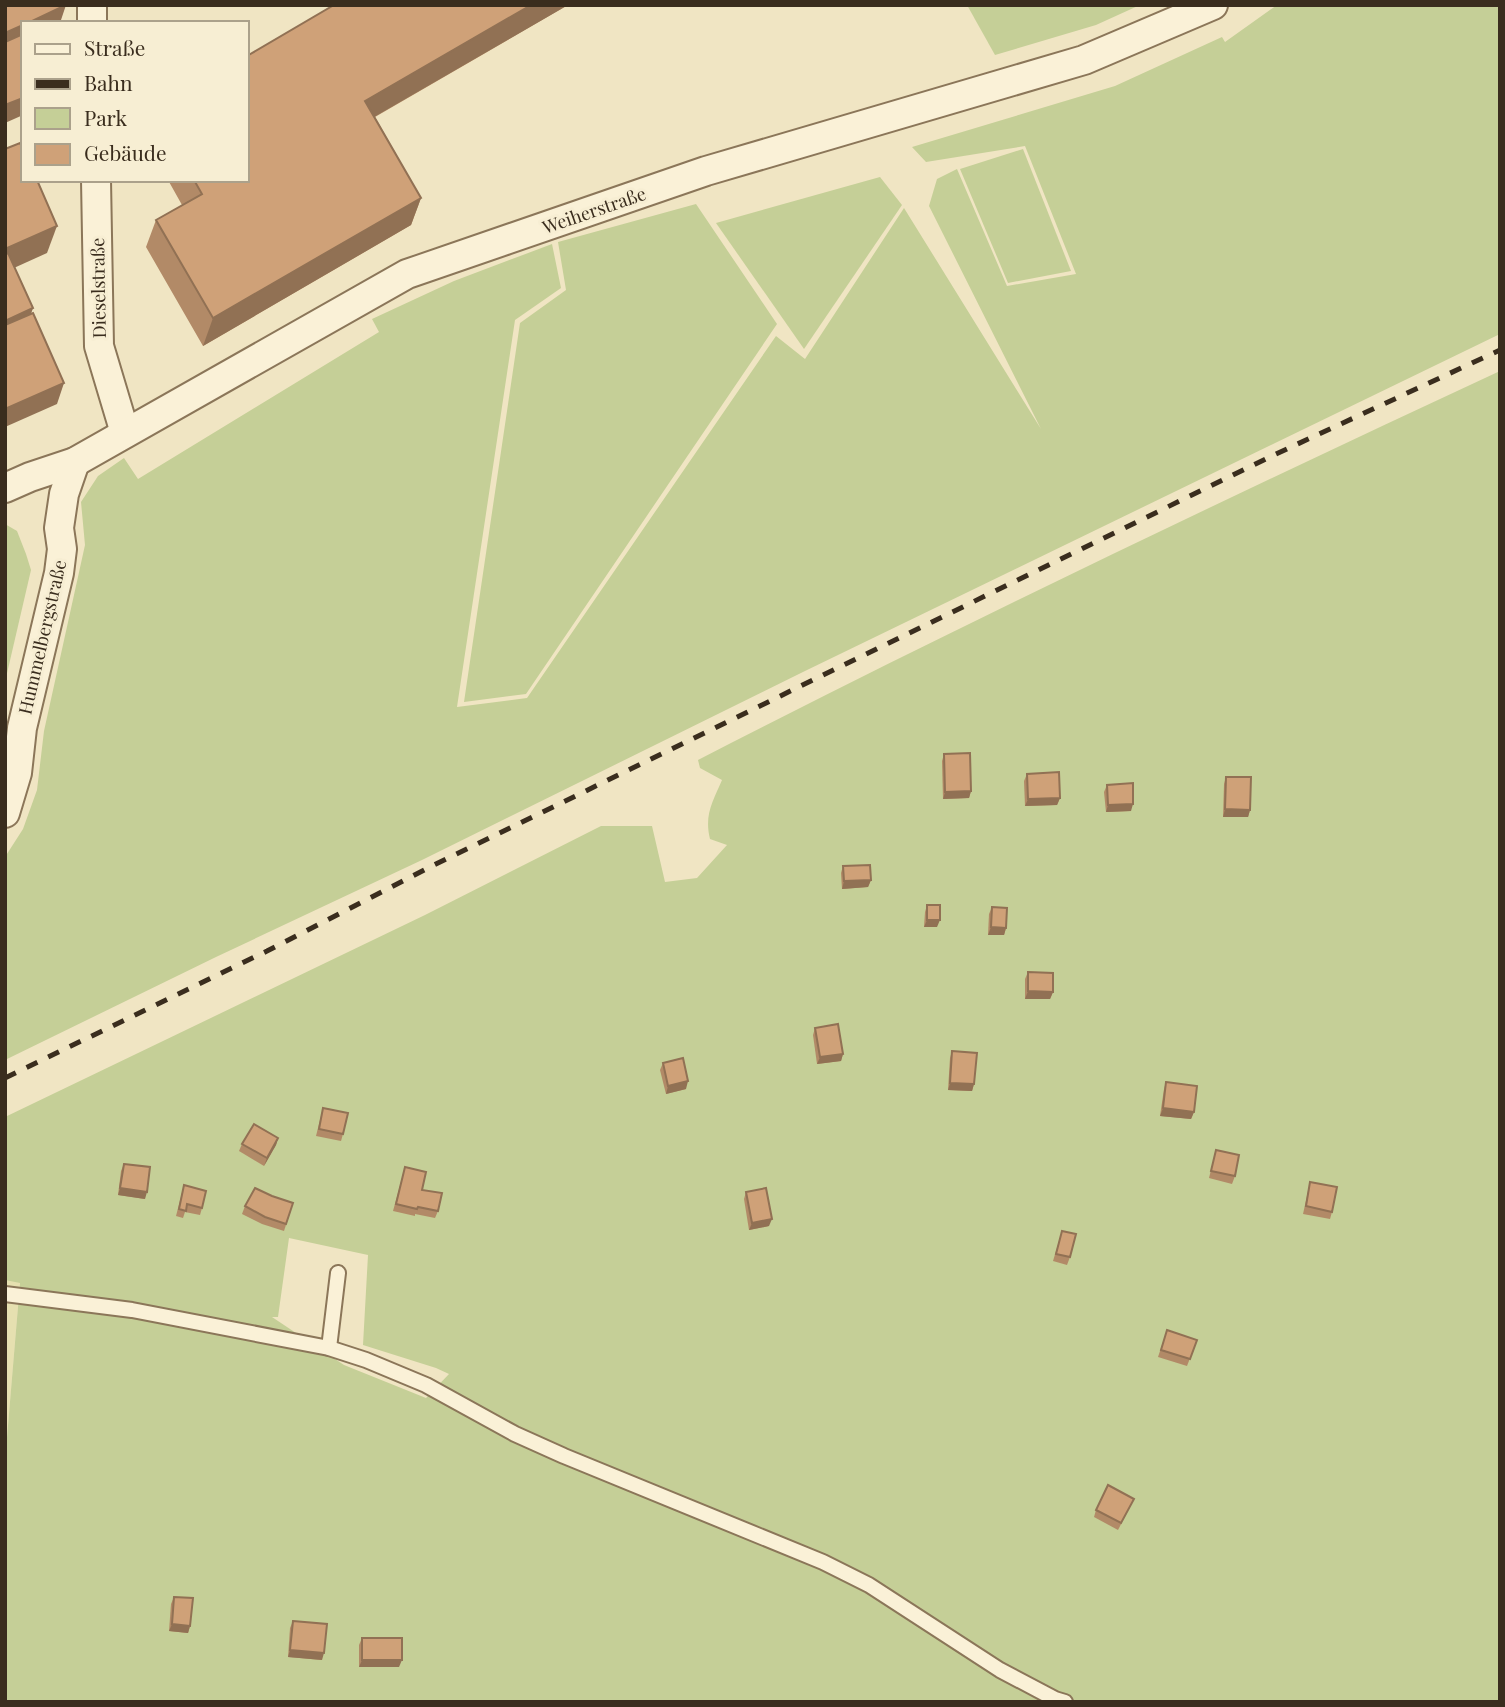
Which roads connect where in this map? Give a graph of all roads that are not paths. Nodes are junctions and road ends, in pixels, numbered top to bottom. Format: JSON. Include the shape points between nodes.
{"nodes":[{"id":1,"x":1213,"y":5,"type":"edge"},
{"id":2,"x":96,"y":182,"type":"edge"},
{"id":3,"x":125,"y":433,"type":"junction"},
{"id":4,"x":75,"y":462,"type":"junction"},
{"id":5,"x":5,"y":488,"type":"edge"},
{"id":6,"x":5,"y":813,"type":"edge"},
{"id":7,"x":338,"y":1273,"type":"dead end"},
{"id":8,"x":5,"y":1294,"type":"edge"},
{"id":9,"x":329,"y":1348,"type":"junction"},
{"id":10,"x":1065,"y":1702,"type":"edge"}],
"edges":[{"from":1,"to":3,"type":"street","name":"Weiherstraße","via":[[1084,60],[706,171],[407,274]]},
{"from":2,"to":3,"type":"street","name":"Dieselstraße","via":[[99,346]]},
{"from":3,"to":4,"type":"street","name":"Weiherstraße"},
{"from":4,"to":5,"type":"street","name":"Weiherstraße"},
{"from":4,"to":6,"type":"street","name":"Hummelbergstraße","via":[[59,528],[59,573]]},
{"from":7,"to":9,"type":"lane"},
{"from":8,"to":9,"type":"lane","via":[[132,1310]]},
{"from":9,"to":10,"type":"lane","via":[[426,1385],[564,1456],[823,1562],[869,1585],[1000,1670]]}]}
